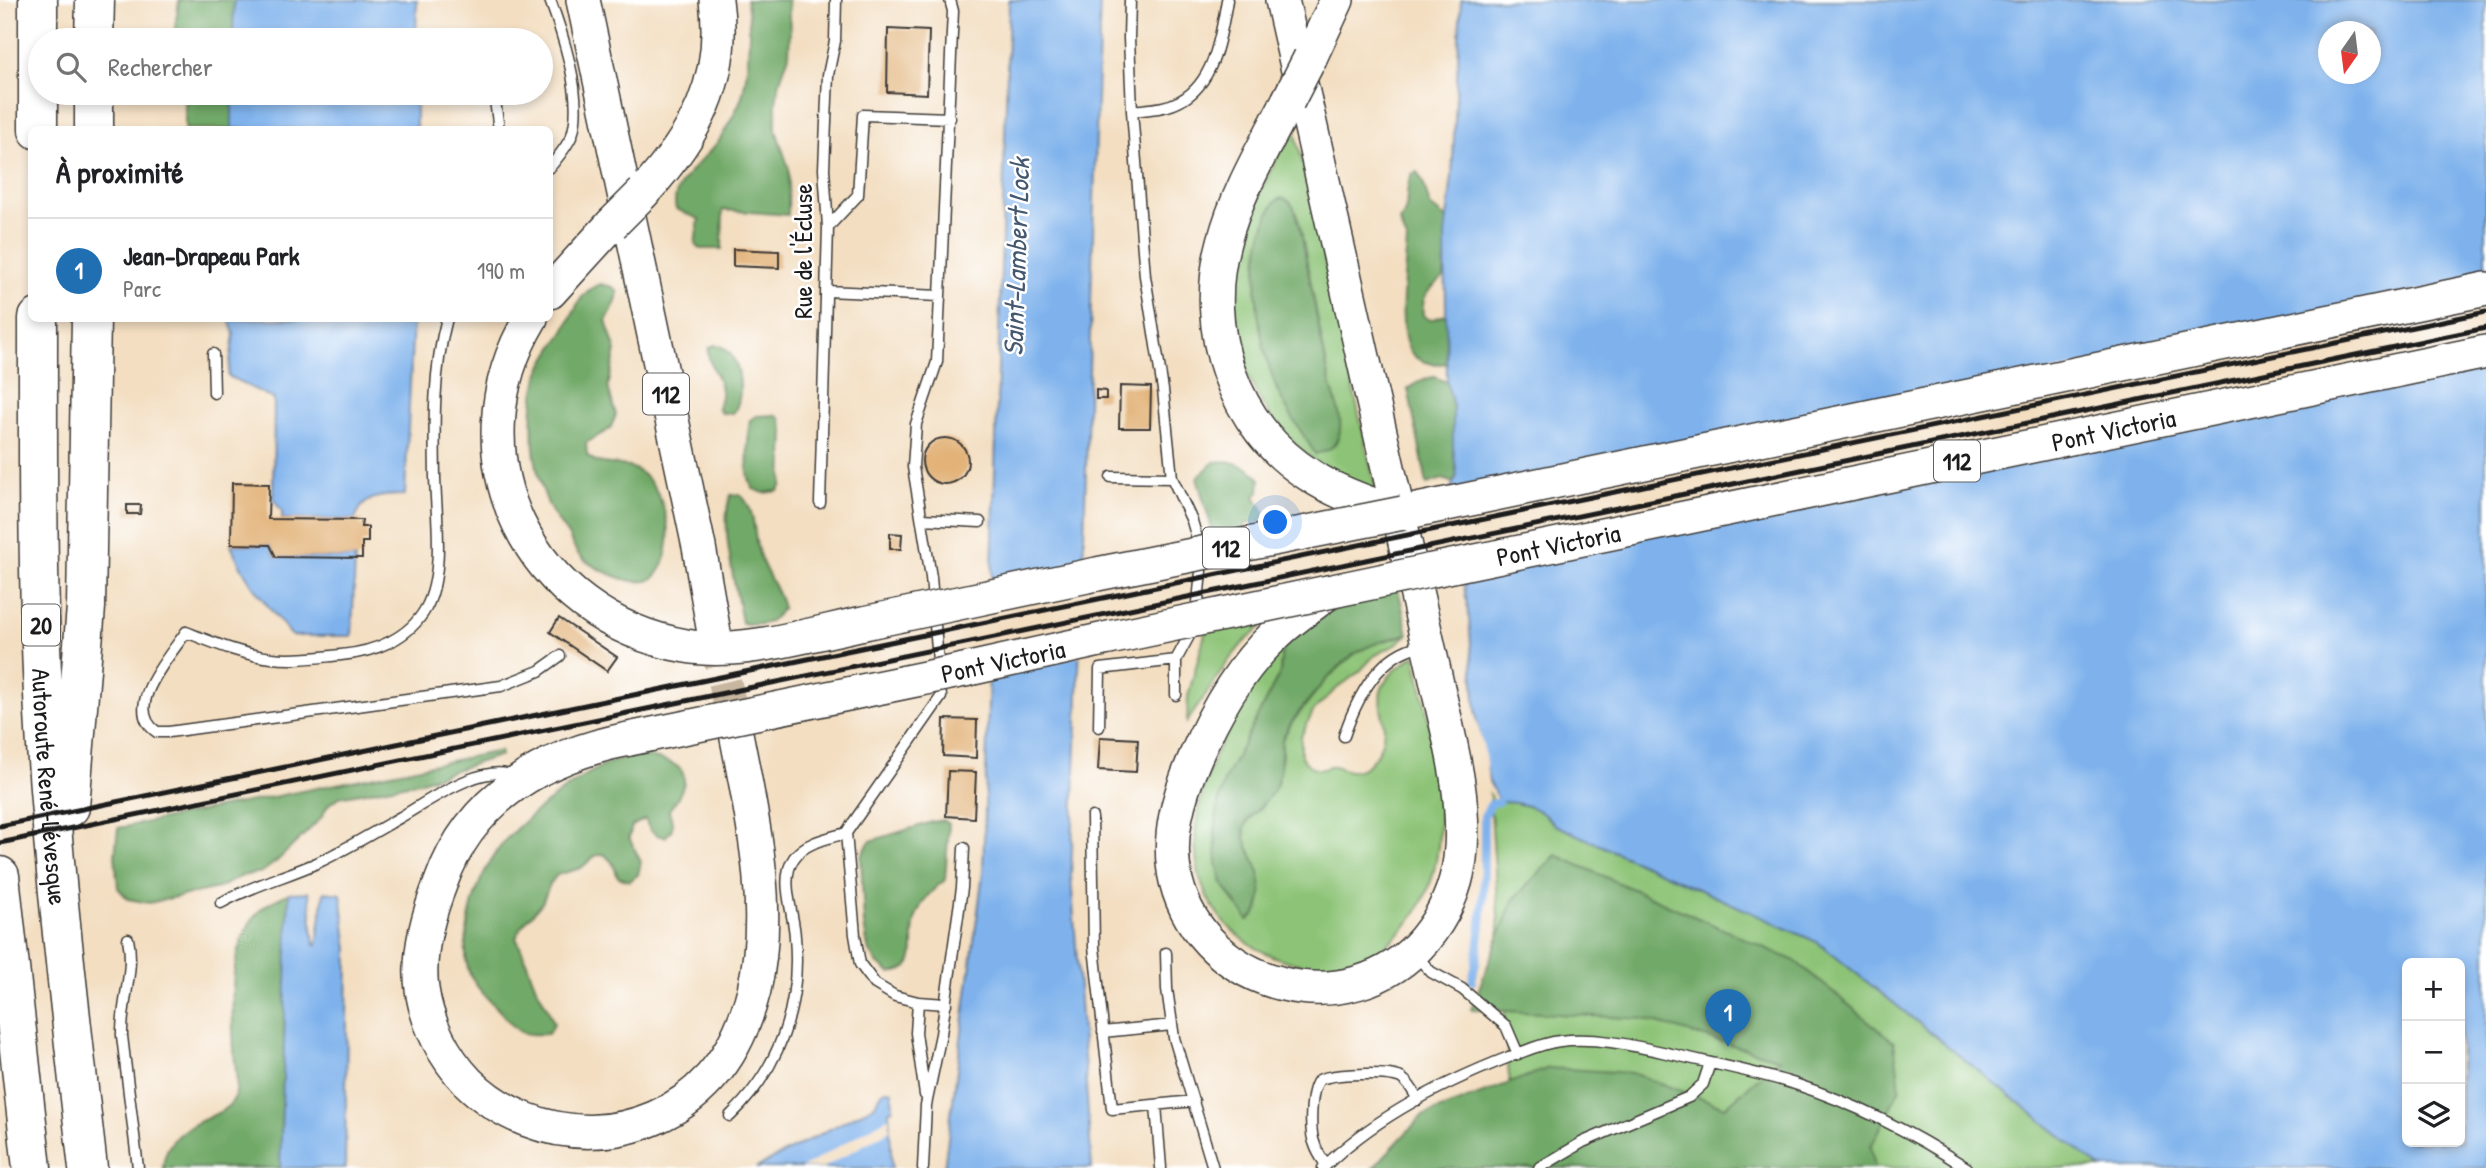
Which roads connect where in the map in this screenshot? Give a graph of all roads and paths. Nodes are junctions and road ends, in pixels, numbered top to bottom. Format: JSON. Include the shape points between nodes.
{"nodes":[{"id":1,"x":38,"y":0,"type":"edge"},
{"id":2,"x":95,"y":0,"type":"edge"},
{"id":3,"x":550,"y":0,"type":"edge"},
{"id":4,"x":583,"y":0,"type":"edge"},
{"id":5,"x":716,"y":0,"type":"edge"},
{"id":6,"x":836,"y":0,"type":"edge"},
{"id":7,"x":950,"y":0,"type":"edge"},
{"id":8,"x":1130,"y":0,"type":"edge"},
{"id":9,"x":1227,"y":0,"type":"edge"},
{"id":10,"x":1282,"y":0,"type":"edge"},
{"id":11,"x":1337,"y":0,"type":"edge"},
{"id":12,"x":38,"y":28,"type":"edge"},
{"id":13,"x":94,"y":28,"type":"edge"},
{"id":14,"x":38,"y":105,"type":"edge"},
{"id":15,"x":94,"y":105,"type":"edge"},
{"id":16,"x":496,"y":105,"type":"edge"},
{"id":17,"x":1132,"y":111,"type":"junction"},
{"id":18,"x":950,"y":118,"type":"junction"},
{"id":19,"x":38,"y":126,"type":"edge"},
{"id":20,"x":94,"y":126,"type":"edge"},
{"id":21,"x":499,"y":126,"type":"edge"},
{"id":22,"x":553,"y":163,"type":"edge"},
{"id":23,"x":828,"y":227,"type":"junction"},
{"id":24,"x":553,"y":289,"type":"edge"},
{"id":25,"x":2486,"y":289,"type":"edge"},
{"id":26,"x":826,"y":291,"type":"junction"},
{"id":27,"x":940,"y":296,"type":"junction"},
{"id":28,"x":38,"y":322,"type":"edge"},
{"id":29,"x":91,"y":322,"type":"edge"},
{"id":30,"x":446,"y":322,"type":"edge"},
{"id":31,"x":529,"y":322,"type":"edge"},
{"id":32,"x":2486,"y":352,"type":"edge"},
{"id":33,"x":214,"y":354,"type":"dead end"},
{"id":34,"x":214,"y":393,"type":"dead end"},
{"id":35,"x":1111,"y":477,"type":"dead end"},
{"id":36,"x":1172,"y":478,"type":"junction"},
{"id":37,"x":820,"y":503,"type":"dead end"},
{"id":38,"x":1389,"y":509,"type":"junction"},
{"id":39,"x":922,"y":519,"type":"junction"},
{"id":40,"x":980,"y":522,"type":"dead end"},
{"id":41,"x":1329,"y":592,"type":"junction"},
{"id":42,"x":714,"y":633,"type":"tunnel mouth"},
{"id":43,"x":1428,"y":645,"type":"junction"},
{"id":44,"x":560,"y":656,"type":"dead end"},
{"id":45,"x":1175,"y":660,"type":"junction"},
{"id":46,"x":1176,"y":695,"type":"dead end"},
{"id":47,"x":1099,"y":727,"type":"dead end"},
{"id":48,"x":735,"y":728,"type":"tunnel mouth"},
{"id":49,"x":1344,"y":736,"type":"dead end"},
{"id":50,"x":520,"y":780,"type":"junction"},
{"id":51,"x":1091,"y":817,"type":"dead end"},
{"id":52,"x":846,"y":832,"type":"junction"},
{"id":53,"x":964,"y":848,"type":"dead end"},
{"id":54,"x":0,"y":876,"type":"edge"},
{"id":55,"x":221,"y":903,"type":"dead end"},
{"id":56,"x":61,"y":931,"type":"junction"},
{"id":57,"x":128,"y":939,"type":"dead end"},
{"id":58,"x":1413,"y":951,"type":"junction"},
{"id":59,"x":1166,"y":953,"type":"dead end"},
{"id":60,"x":919,"y":1002,"type":"junction"},
{"id":61,"x":946,"y":1004,"type":"junction"},
{"id":62,"x":1172,"y":1025,"type":"junction"},
{"id":63,"x":1103,"y":1032,"type":"junction"},
{"id":64,"x":1518,"y":1054,"type":"junction"},
{"id":65,"x":1710,"y":1063,"type":"junction"},
{"id":66,"x":1418,"y":1100,"type":"junction"},
{"id":67,"x":1194,"y":1101,"type":"junction"},
{"id":68,"x":926,"y":1105,"type":"junction"},
{"id":69,"x":1156,"y":1105,"type":"junction"},
{"id":70,"x":730,"y":1116,"type":"dead end"},
{"id":71,"x":1324,"y":1166,"type":"edge"},
{"id":72,"x":1965,"y":1167,"type":"edge"},
{"id":73,"x":32,"y":1168,"type":"edge"},
{"id":74,"x":88,"y":1168,"type":"edge"},
{"id":75,"x":138,"y":1168,"type":"edge"},
{"id":76,"x":923,"y":1168,"type":"edge"},
{"id":77,"x":1161,"y":1168,"type":"edge"},
{"id":78,"x":1213,"y":1168,"type":"edge"},
{"id":79,"x":1539,"y":1168,"type":"edge"}],
"edges":[{"from":1,"to":12,"type":"highway"},
{"from":2,"to":13,"type":"highway"},
{"from":3,"to":22,"type":"lane","via":[[566,52],[576,110],[569,142]]},
{"from":4,"to":42,"type":"main road","number":"112"},
{"from":5,"to":24,"type":"main road","bridge":true,"via":[[717,54],[705,103],[682,146]]},
{"from":6,"to":23,"type":"lane","name":"Rue de l'Écluse","via":[[824,169]]},
{"from":7,"to":18,"type":"lane"},
{"from":8,"to":17,"type":"lane"},
{"from":9,"to":17,"type":"lane","via":[[1212,64],[1195,88],[1172,105]]},
{"from":10,"to":43,"type":"main road"},
{"from":11,"to":38,"type":"main road","bridge":true,"via":[[1237,203],[1216,286],[1219,334],[1239,396],[1275,446],[1310,476]]},
{"from":14,"to":19,"type":"highway"},
{"from":15,"to":20,"type":"highway"},
{"from":16,"to":21,"type":"lane"},
{"from":17,"to":36,"type":"lane","via":[[1145,276]]},
{"from":18,"to":23,"type":"lane","via":[[863,115],[858,195]]},
{"from":18,"to":27,"type":"lane"},
{"from":23,"to":26,"type":"lane","name":"Rue de l'Écluse"},
{"from":25,"to":38,"type":"main road","number":"112"},
{"from":26,"to":27,"type":"lane"},
{"from":26,"to":37,"type":"lane","name":"Rue de l'Écluse"},
{"from":27,"to":39,"type":"lane","via":[[937,362],[916,424],[913,467]]},
{"from":28,"to":56,"type":"highway","name":"Autoroute René-Lévesque","number":"20","via":[[41,644]]},
{"from":29,"to":56,"type":"highway","via":[[86,607]]},
{"from":30,"to":44,"type":"lane","via":[[435,397],[436,565],[430,599],[420,616],[402,634],[372,650],[313,658],[254,655],[186,632],[148,688],[147,722],[157,732],[169,732],[501,686],[539,671]]},
{"from":31,"to":38,"type":"main road","number":"112","bridge":true,"via":[[508,369],[496,427],[499,470],[526,536],[564,586],[602,614],[634,630],[695,648],[746,646],[863,623]]},
{"from":32,"to":41,"type":"main road","name":"Pont Victoria","number":"112","bridge":true},
{"from":33,"to":34,"type":"lane"},
{"from":35,"to":36,"type":"lane"},
{"from":36,"to":45,"type":"lane","via":[[1197,538],[1201,571],[1196,623]]},
{"from":39,"to":40,"type":"lane"},
{"from":39,"to":52,"type":"lane","via":[[941,697]]},
{"from":41,"to":50,"type":"main road","name":"Pont Victoria","number":"112","bridge":true,"via":[[594,747]]},
{"from":41,"to":58,"type":"main road","via":[[1268,642],[1233,685],[1212,721],[1182,791],[1173,832],[1176,881],[1202,933],[1225,957],[1282,983],[1326,989],[1357,984],[1392,968]]},
{"from":43,"to":49,"type":"lane","via":[[1408,649],[1387,662],[1357,702]]},
{"from":43,"to":58,"type":"main road","via":[[1455,770],[1460,859],[1451,895]]},
{"from":45,"to":46,"type":"lane"},
{"from":45,"to":47,"type":"lane","via":[[1100,669]]},
{"from":48,"to":50,"type":"main road","number":"112","via":[[761,899],[760,954],[750,1006],[732,1048],[705,1084],[672,1109],[626,1126],[570,1131],[538,1126],[514,1115],[475,1088],[453,1065],[425,1004],[421,959],[443,875],[474,824]]},
{"from":50,"to":55,"type":"lane","via":[[512,774],[493,773],[449,788],[320,861]]},
{"from":51,"to":63,"type":"lane","via":[[1092,914]]},
{"from":52,"to":60,"type":"lane","via":[[860,964],[885,991]]},
{"from":52,"to":70,"type":"lane","via":[[812,844],[792,861],[788,886],[796,971],[789,1022],[758,1087]]},
{"from":53,"to":61,"type":"lane"},
{"from":54,"to":73,"type":"highway"},
{"from":56,"to":74,"type":"highway","name":"Autoroute René-Lévesque","number":"20"},
{"from":57,"to":75,"type":"lane","via":[[130,965],[121,1016]]},
{"from":58,"to":64,"type":"lane","via":[[1432,972],[1498,1018],[1512,1035]]},
{"from":59,"to":62,"type":"lane"},
{"from":60,"to":61,"type":"lane"},
{"from":60,"to":68,"type":"lane","via":[[916,1033]]},
{"from":61,"to":68,"type":"lane"},
{"from":62,"to":63,"type":"lane"},
{"from":62,"to":67,"type":"lane"},
{"from":63,"to":69,"type":"lane","via":[[1112,1109]]},
{"from":64,"to":65,"type":"lane","via":[[1549,1042],[1585,1041]]},
{"from":64,"to":66,"type":"lane"},
{"from":65,"to":72,"type":"lane","via":[[1794,1084],[1866,1112]]},
{"from":65,"to":79,"type":"lane","via":[[1703,1084],[1689,1097],[1583,1142]]},
{"from":66,"to":71,"type":"lane"},
{"from":66,"to":71,"type":"lane","via":[[1406,1082],[1392,1076],[1319,1080],[1313,1093],[1312,1134]]},
{"from":67,"to":69,"type":"lane"},
{"from":67,"to":78,"type":"lane"},
{"from":68,"to":76,"type":"lane"},
{"from":69,"to":77,"type":"lane"}]}
